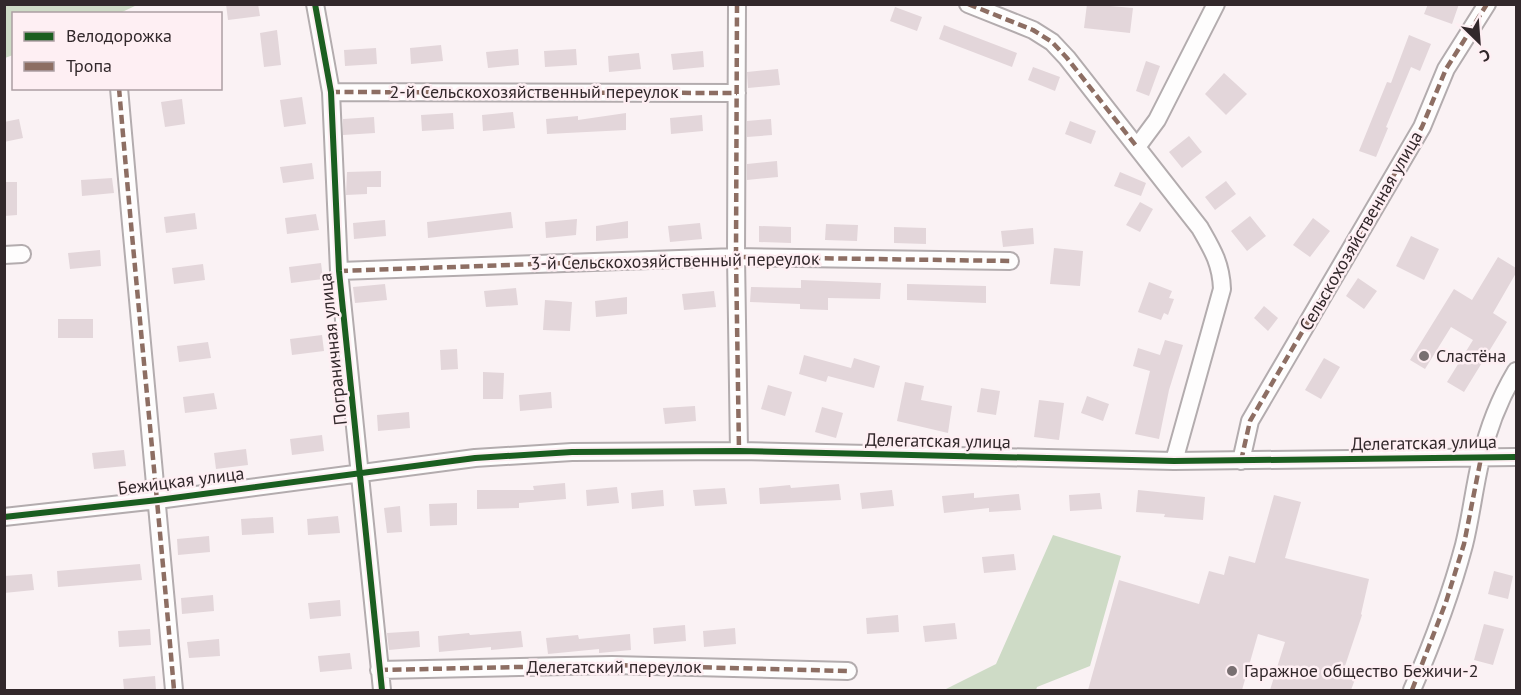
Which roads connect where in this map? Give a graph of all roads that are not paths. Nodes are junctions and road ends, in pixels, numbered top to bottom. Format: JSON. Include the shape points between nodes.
{"nodes":[{"id":1,"x":315,"y":4,"type":"edge"},
{"id":2,"x":737,"y":4,"type":"edge"},
{"id":3,"x":968,"y":4,"type":"edge"},
{"id":4,"x":1216,"y":4,"type":"edge"},
{"id":5,"x":1487,"y":4,"type":"edge"},
{"id":6,"x":119,"y":90,"type":"edge"},
{"id":7,"x":331,"y":92,"type":"junction"},
{"id":8,"x":737,"y":93,"type":"junction"},
{"id":9,"x":1137,"y":147,"type":"junction"},
{"id":10,"x":22,"y":254,"type":"dead end"},
{"id":11,"x":4,"y":255,"type":"edge"},
{"id":12,"x":736,"y":257,"type":"junction"},
{"id":13,"x":1010,"y":261,"type":"dead end"},
{"id":14,"x":339,"y":271,"type":"junction"},
{"id":15,"x":1516,"y":371,"type":"edge"},
{"id":16,"x":739,"y":451,"type":"junction"},
{"id":17,"x":1516,"y":457,"type":"edge"},
{"id":18,"x":1481,"y":458,"type":"junction"},
{"id":19,"x":1174,"y":461,"type":"junction"},
{"id":20,"x":1241,"y":461,"type":"junction"},
{"id":21,"x":360,"y":473,"type":"junction"},
{"id":22,"x":158,"y":500,"type":"junction"},
{"id":23,"x":4,"y":517,"type":"edge"},
{"id":24,"x":379,"y":670,"type":"junction"},
{"id":25,"x":848,"y":671,"type":"dead end"},
{"id":26,"x":174,"y":690,"type":"edge"},
{"id":27,"x":382,"y":690,"type":"edge"},
{"id":28,"x":1412,"y":690,"type":"edge"}],
"edges":[{"from":1,"to":7,"type":"street","name":"Пограничная улица"},
{"from":2,"to":8,"type":"street"},
{"from":3,"to":9,"type":"street","via":[[1033,30],[1052,42]]},
{"from":4,"to":9,"type":"street","via":[[1156,120]]},
{"from":5,"to":20,"type":"street","name":"Сельскохозяйственная улица","via":[[1446,69],[1422,127],[1250,421]]},
{"from":6,"to":22,"type":"street","name":"Бежицкая улица"},
{"from":7,"to":8,"type":"street","name":"2-й Сельскохозяйственный переулок"},
{"from":7,"to":14,"type":"street","name":"Пограничная улица"},
{"from":8,"to":12,"type":"street"},
{"from":9,"to":19,"type":"street","via":[[1200,228],[1221,271],[1222,289]]},
{"from":10,"to":11,"type":"street"},
{"from":12,"to":13,"type":"street","name":"3-й Сельскохозяйственный переулок"},
{"from":12,"to":14,"type":"street","name":"3-й Сельскохозяйственный переулок"},
{"from":12,"to":16,"type":"street"},
{"from":14,"to":21,"type":"street","name":"Пограничная улица"},
{"from":15,"to":18,"type":"street","via":[[1490,426]]},
{"from":16,"to":19,"type":"street","name":"Делегатская улица"},
{"from":16,"to":21,"type":"street","name":"Делегатская улица","via":[[475,458]]},
{"from":17,"to":18,"type":"street","name":"Делегатская улица"},
{"from":18,"to":20,"type":"street","name":"Делегатская улица"},
{"from":18,"to":28,"type":"street","via":[[1464,544]]},
{"from":19,"to":20,"type":"street","name":"Делегатская улица"},
{"from":21,"to":22,"type":"street","name":"Бежицкая улица"},
{"from":21,"to":24,"type":"street","name":"Пограничная улица"},
{"from":22,"to":23,"type":"street","name":"Бежицкая улица"},
{"from":22,"to":26,"type":"street"},
{"from":24,"to":25,"type":"street","name":"Делегатский переулок","via":[[612,665]]},
{"from":24,"to":27,"type":"street","name":"Пограничная улица"}]}
